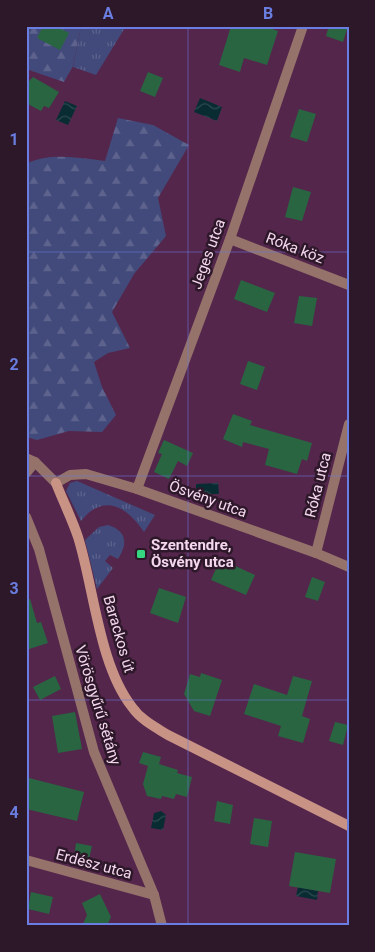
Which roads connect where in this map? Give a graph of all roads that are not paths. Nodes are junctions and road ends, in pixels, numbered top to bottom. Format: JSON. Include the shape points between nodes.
{"nodes":[{"id":1,"x":303,"y":26,"type":"edge"},
{"id":2,"x":230,"y":239,"type":"junction"},
{"id":3,"x":349,"y":285,"type":"edge"},
{"id":4,"x":349,"y":424,"type":"edge"},
{"id":5,"x":31,"y":460,"type":"edge"},
{"id":6,"x":26,"y":473,"type":"edge"},
{"id":7,"x":56,"y":483,"type":"junction"},
{"id":8,"x":136,"y":489,"type":"junction"},
{"id":9,"x":26,"y":517,"type":"edge"},
{"id":10,"x":316,"y":553,"type":"junction"},
{"id":11,"x":349,"y":567,"type":"edge"},
{"id":12,"x":349,"y":826,"type":"edge"},
{"id":13,"x":26,"y":860,"type":"edge"},
{"id":14,"x":154,"y":895,"type":"junction"},
{"id":15,"x":162,"y":926,"type":"edge"}],
"edges":[{"from":1,"to":2,"type":"street","name":"Jeges utca"},
{"from":2,"to":3,"type":"street","name":"Róka köz"},
{"from":2,"to":8,"type":"street","name":"Jeges utca"},
{"from":4,"to":10,"type":"street","name":"Róka utca"},
{"from":5,"to":6,"type":"street"},
{"from":5,"to":7,"type":"street","name":"Barackos út"},
{"from":7,"to":8,"type":"street","name":"Ösvény utca","via":[[70,475],[86,474]]},
{"from":7,"to":12,"type":"street","name":"Barackos út","via":[[78,537],[109,660],[119,687],[132,708],[146,722],[168,735]]},
{"from":8,"to":10,"type":"street","name":"Ösvény utca"},
{"from":9,"to":14,"type":"street","name":"Vörösgyűrű sétány","via":[[39,549],[94,752]]},
{"from":10,"to":11,"type":"street","name":"Ösvény utca"},
{"from":13,"to":14,"type":"street","name":"Erdész utca"},
{"from":14,"to":15,"type":"street","name":"Vörösgyűrű sétány"}]}
